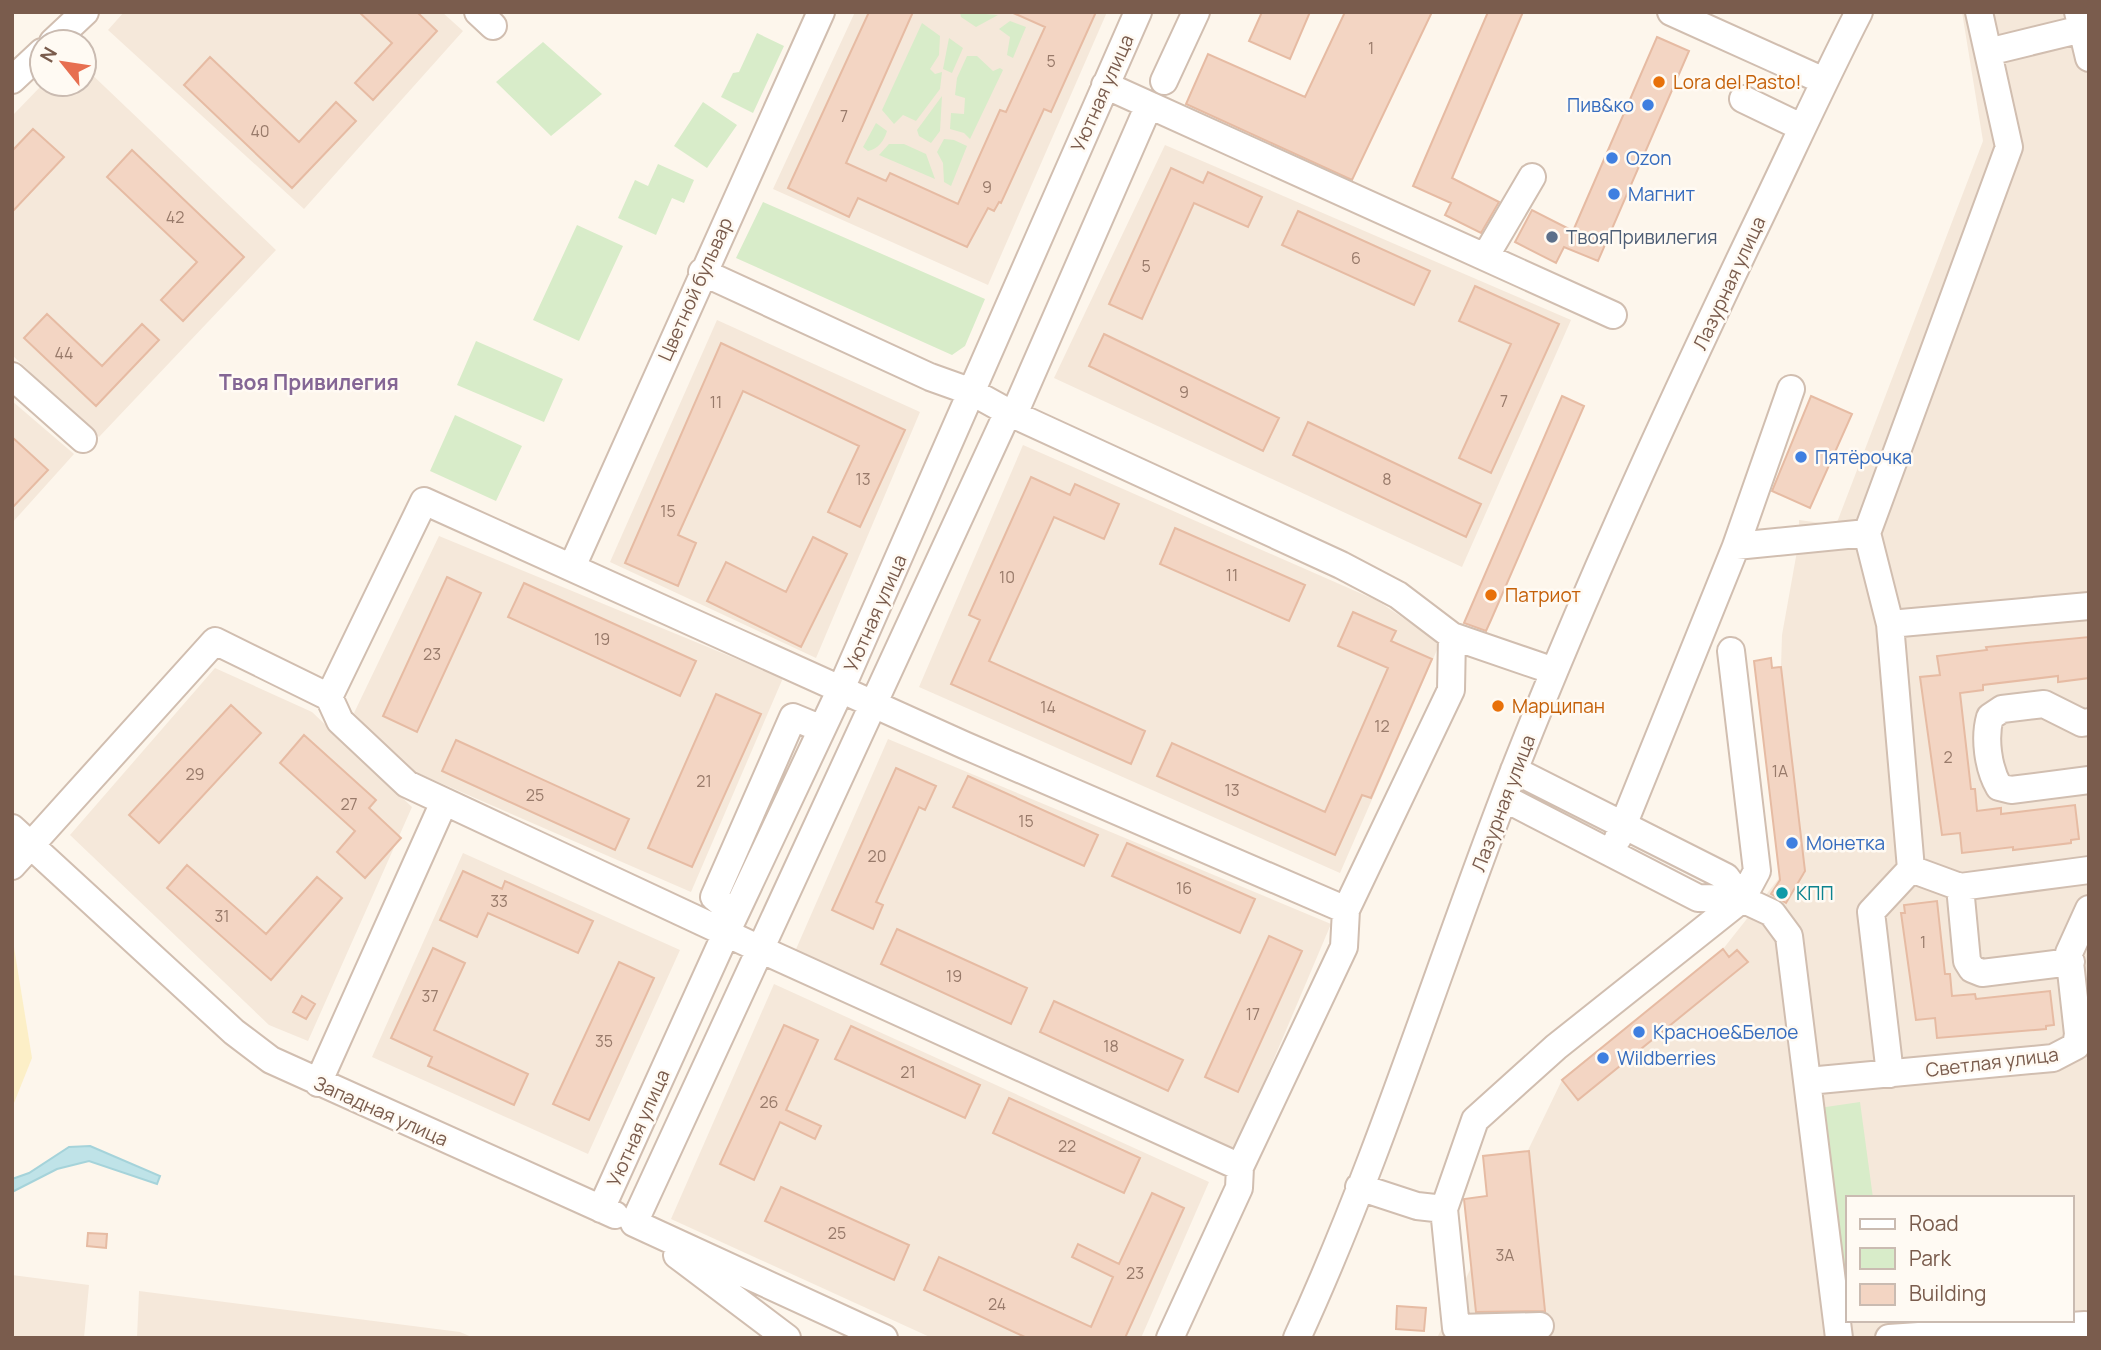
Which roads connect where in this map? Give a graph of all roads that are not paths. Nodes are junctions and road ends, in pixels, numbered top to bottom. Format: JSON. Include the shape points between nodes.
{"nodes":[{"id":1,"x":85,"y":12,"type":"edge"},
{"id":2,"x":821,"y":12,"type":"edge"},
{"id":3,"x":1138,"y":12,"type":"edge"},
{"id":4,"x":1196,"y":12,"type":"edge"},
{"id":5,"x":1671,"y":12,"type":"edge"},
{"id":6,"x":1859,"y":12,"type":"edge"},
{"id":7,"x":1979,"y":12,"type":"edge"},
{"id":8,"x":2080,"y":21,"type":"edge"},
{"id":9,"x":68,"y":28,"type":"edge"},
{"id":10,"x":1988,"y":52,"type":"junction"},
{"id":11,"x":2089,"y":58,"type":"edge"},
{"id":12,"x":28,"y":65,"type":"edge"},
{"id":13,"x":12,"y":80,"type":"edge"},
{"id":14,"x":1164,"y":80,"type":"dead end"},
{"id":15,"x":1824,"y":81,"type":"junction"},
{"id":16,"x":1105,"y":85,"type":"junction"},
{"id":17,"x":1743,"y":99,"type":"dead end"},
{"id":18,"x":1149,"y":105,"type":"junction"},
{"id":19,"x":1801,"y":127,"type":"junction"},
{"id":20,"x":1532,"y":177,"type":"dead end"},
{"id":21,"x":1485,"y":257,"type":"junction"},
{"id":22,"x":702,"y":272,"type":"junction"},
{"id":23,"x":1613,"y":315,"type":"dead end"},
{"id":24,"x":12,"y":376,"type":"edge"},
{"id":25,"x":1791,"y":389,"type":"dead end"},
{"id":26,"x":972,"y":392,"type":"junction"},
{"id":27,"x":1008,"y":412,"type":"junction"},
{"id":28,"x":83,"y":439,"type":"dead end"},
{"id":29,"x":1867,"y":533,"type":"junction"},
{"id":30,"x":1736,"y":546,"type":"junction"},
{"id":31,"x":572,"y":567,"type":"junction"},
{"id":32,"x":2089,"y":606,"type":"edge"},
{"id":33,"x":1890,"y":624,"type":"junction"},
{"id":34,"x":1452,"y":636,"type":"junction"},
{"id":35,"x":1731,"y":651,"type":"dead end"},
{"id":36,"x":1555,"y":671,"type":"junction"},
{"id":37,"x":840,"y":691,"type":"junction"},
{"id":38,"x":329,"y":697,"type":"junction"},
{"id":39,"x":873,"y":704,"type":"junction"},
{"id":40,"x":2089,"y":723,"type":"edge"},
{"id":41,"x":1514,"y":770,"type":"junction"},
{"id":42,"x":2089,"y":780,"type":"edge"},
{"id":43,"x":1504,"y":798,"type":"junction"},
{"id":44,"x":443,"y":802,"type":"junction"},
{"id":45,"x":1625,"y":824,"type":"junction"},
{"id":46,"x":22,"y":837,"type":"edge"},
{"id":47,"x":1611,"y":854,"type":"junction"},
{"id":48,"x":12,"y":866,"type":"edge"},
{"id":49,"x":1910,"y":869,"type":"junction"},
{"id":50,"x":2089,"y":870,"type":"edge"},
{"id":51,"x":1960,"y":887,"type":"junction"},
{"id":52,"x":1742,"y":899,"type":"junction"},
{"id":53,"x":2089,"y":909,"type":"edge"},
{"id":54,"x":1346,"y":910,"type":"junction"},
{"id":55,"x":731,"y":923,"type":"junction"},
{"id":56,"x":760,"y":949,"type":"junction"},
{"id":57,"x":2071,"y":962,"type":"junction"},
{"id":58,"x":1890,"y":1074,"type":"junction"},
{"id":59,"x":1808,"y":1082,"type":"junction"},
{"id":60,"x":318,"y":1083,"type":"junction"},
{"id":61,"x":1240,"y":1167,"type":"junction"},
{"id":62,"x":1359,"y":1187,"type":"junction"},
{"id":63,"x":601,"y":1209,"type":"junction"},
{"id":64,"x":1444,"y":1209,"type":"junction"},
{"id":65,"x":634,"y":1223,"type":"junction"},
{"id":66,"x":1540,"y":1326,"type":"dead end"},
{"id":67,"x":2089,"y":1327,"type":"edge"},
{"id":68,"x":787,"y":1338,"type":"edge"},
{"id":69,"x":884,"y":1338,"type":"edge"},
{"id":70,"x":1170,"y":1338,"type":"edge"},
{"id":71,"x":1297,"y":1338,"type":"edge"},
{"id":72,"x":1839,"y":1338,"type":"edge"},
{"id":73,"x":1889,"y":1338,"type":"edge"}],
"edges":[{"from":1,"to":9,"type":"street"},
{"from":2,"to":22,"type":"street","name":"Цветной бульвар"},
{"from":3,"to":16,"type":"street","name":"Уютная улица"},
{"from":4,"to":14,"type":"street"},
{"from":5,"to":15,"type":"street"},
{"from":6,"to":15,"type":"street","name":"Лазурная улица"},
{"from":7,"to":10,"type":"street"},
{"from":8,"to":10,"type":"street"},
{"from":8,"to":11,"type":"street"},
{"from":10,"to":29,"type":"street","via":[[2009,147]]},
{"from":12,"to":13,"type":"street"},
{"from":15,"to":19,"type":"street","name":"Лазурная улица"},
{"from":16,"to":18,"type":"street"},
{"from":16,"to":26,"type":"street","name":"Уютная улица"},
{"from":17,"to":19,"type":"street"},
{"from":18,"to":21,"type":"street"},
{"from":18,"to":27,"type":"street","via":[[1018,405]]},
{"from":19,"to":36,"type":"street","name":"Лазурная улица","via":[[1641,468]]},
{"from":20,"to":21,"type":"street"},
{"from":21,"to":23,"type":"street"},
{"from":22,"to":26,"type":"street"},
{"from":22,"to":31,"type":"street","name":"Цветной бульвар"},
{"from":24,"to":28,"type":"street"},
{"from":25,"to":30,"type":"street"},
{"from":26,"to":27,"type":"street"},
{"from":26,"to":37,"type":"street","name":"Уютная улица"},
{"from":27,"to":34,"type":"street","via":[[1341,565],[1398,596]]},
{"from":27,"to":39,"type":"street"},
{"from":29,"to":30,"type":"street"},
{"from":29,"to":33,"type":"street"},
{"from":30,"to":45,"type":"street"},
{"from":31,"to":37,"type":"street"},
{"from":31,"to":38,"type":"street","via":[[424,502]]},
{"from":32,"to":33,"type":"street"},
{"from":33,"to":49,"type":"street"},
{"from":34,"to":36,"type":"street"},
{"from":34,"to":54,"type":"street","via":[[1451,690]]},
{"from":35,"to":52,"type":"street","via":[[1758,871]]},
{"from":36,"to":41,"type":"street","name":"Лазурная улица"},
{"from":37,"to":39,"type":"street"},
{"from":37,"to":55,"type":"street","name":"Уютная улица"},
{"from":38,"to":44,"type":"street","via":[[340,721],[407,784]]},
{"from":38,"to":46,"type":"street","via":[[215,641]]},
{"from":39,"to":54,"type":"street"},
{"from":39,"to":56,"type":"street"},
{"from":40,"to":42,"type":"street","via":[[2044,704],[2002,709],[1990,717],[1987,729],[1992,775],[1999,787],[2011,790]]},
{"from":41,"to":43,"type":"street","name":"Лазурная улица"},
{"from":41,"to":45,"type":"street"},
{"from":43,"to":47,"type":"street"},
{"from":43,"to":62,"type":"street","name":"Лазурная улица"},
{"from":44,"to":55,"type":"street"},
{"from":44,"to":60,"type":"street"},
{"from":45,"to":47,"type":"street"},
{"from":45,"to":52,"type":"street","via":[[1726,877]]},
{"from":46,"to":48,"type":"street"},
{"from":46,"to":60,"type":"street","name":"Западная улица","via":[[234,1032],[271,1060]]},
{"from":47,"to":52,"type":"street","via":[[1698,898]]},
{"from":49,"to":51,"type":"street"},
{"from":49,"to":58,"type":"street","via":[[1871,912]]},
{"from":50,"to":51,"type":"street"},
{"from":51,"to":57,"type":"street","via":[[1967,961],[1972,969],[1982,973]]},
{"from":52,"to":59,"type":"street","via":[[1772,914],[1789,936]]},
{"from":52,"to":64,"type":"street","via":[[1556,1047],[1475,1120]]},
{"from":53,"to":57,"type":"street","name":"Светлая улица","via":[[2070,953]]},
{"from":54,"to":61,"type":"street","via":[[1344,947]]},
{"from":55,"to":56,"type":"street"},
{"from":55,"to":63,"type":"street","name":"Уютная улица"},
{"from":56,"to":61,"type":"street"},
{"from":56,"to":65,"type":"street"},
{"from":57,"to":58,"type":"street","name":"Светлая улица","via":[[2078,1034],[2076,1046],[2065,1054]]},
{"from":58,"to":59,"type":"street","name":"Светлая улица"},
{"from":59,"to":72,"type":"street"},
{"from":60,"to":63,"type":"street","name":"Западная улица"},
{"from":61,"to":70,"type":"street","via":[[1239,1188]]},
{"from":62,"to":64,"type":"street","via":[[1417,1206]]},
{"from":62,"to":71,"type":"street","name":"Лазурная улица"},
{"from":63,"to":65,"type":"street","name":"Западная улица"},
{"from":64,"to":66,"type":"street","via":[[1456,1328]]},
{"from":65,"to":68,"type":"street","name":"Западная улица"},
{"from":65,"to":69,"type":"street"},
{"from":67,"to":73,"type":"street"}]}
